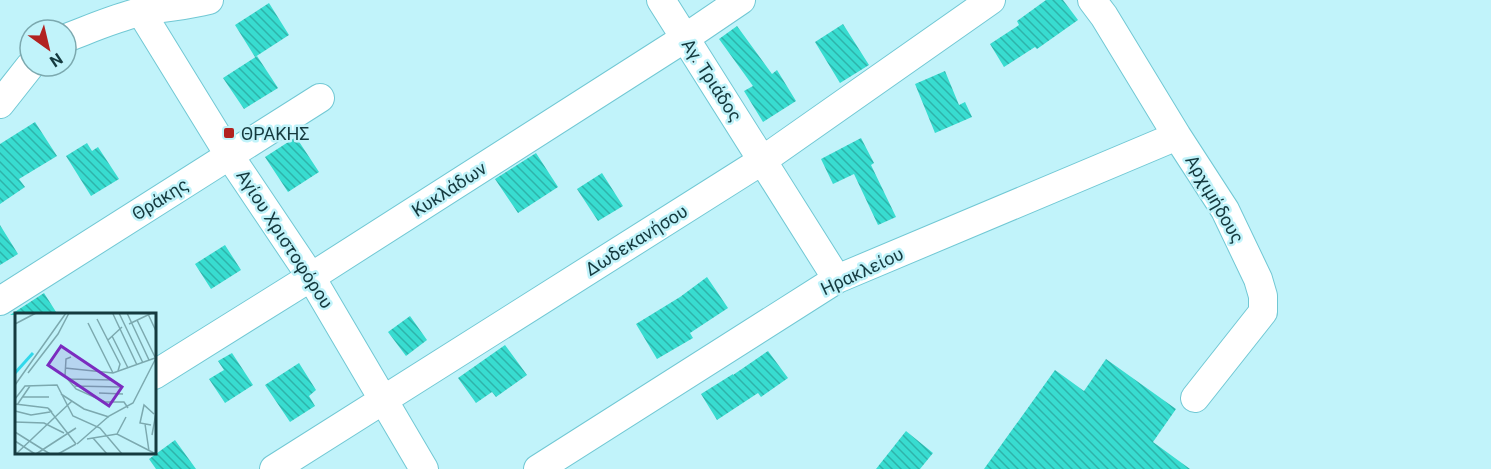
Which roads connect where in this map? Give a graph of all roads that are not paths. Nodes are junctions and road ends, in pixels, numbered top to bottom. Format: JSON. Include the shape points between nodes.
{"nodes":[{"id":1,"x":209,"y":0,"type":"edge"},
{"id":2,"x":661,"y":0,"type":"edge"},
{"id":3,"x":741,"y":0,"type":"edge"},
{"id":4,"x":991,"y":0,"type":"edge"},
{"id":5,"x":1092,"y":0,"type":"edge"},
{"id":6,"x":141,"y":12,"type":"junction"},
{"id":7,"x":78,"y":33,"type":"edge"},
{"id":8,"x":685,"y":38,"type":"junction"},
{"id":9,"x":21,"y":78,"type":"edge"},
{"id":10,"x":320,"y":99,"type":"dead end"},
{"id":11,"x":0,"y":104,"type":"edge"},
{"id":12,"x":1177,"y":136,"type":"junction"},
{"id":13,"x":230,"y":155,"type":"junction"},
{"id":14,"x":764,"y":160,"type":"junction"},
{"id":15,"x":311,"y":277,"type":"junction"},
{"id":16,"x":837,"y":279,"type":"junction"},
{"id":17,"x":0,"y":300,"type":"edge"},
{"id":18,"x":156,"y":374,"type":"edge"},
{"id":19,"x":1195,"y":398,"type":"dead end"},
{"id":20,"x":385,"y":400,"type":"junction"},
{"id":21,"x":274,"y":469,"type":"edge"},
{"id":22,"x":424,"y":469,"type":"edge"},
{"id":23,"x":538,"y":469,"type":"edge"}],
"edges":[{"from":1,"to":6,"type":"street"},
{"from":2,"to":8,"type":"street","name":"Αγ. Τριάδος"},
{"from":3,"to":8,"type":"street","name":"Κυκλάδων"},
{"from":4,"to":14,"type":"street","name":"Δωδεκανήσου"},
{"from":5,"to":12,"type":"street","name":"Αρχιμήδους"},
{"from":6,"to":7,"type":"street"},
{"from":6,"to":13,"type":"street","name":"Αγίου Χριστοφόρου"},
{"from":8,"to":14,"type":"street","name":"Αγ. Τριάδος"},
{"from":8,"to":15,"type":"street","name":"Κυκλάδων"},
{"from":9,"to":11,"type":"street"},
{"from":10,"to":13,"type":"street","name":"Θράκης"},
{"from":12,"to":16,"type":"street","name":"Ηρακλείου"},
{"from":12,"to":19,"type":"street","name":"Αρχιμήδους","via":[[1225,210],[1263,296],[1263,312]]},
{"from":13,"to":15,"type":"street","name":"Αγίου Χριστοφόρου"},
{"from":13,"to":17,"type":"street","name":"Θράκης"},
{"from":14,"to":16,"type":"street","name":"Αγ. Τριάδος"},
{"from":14,"to":20,"type":"street","name":"Δωδεκανήσου"},
{"from":15,"to":18,"type":"street","name":"Κυκλάδων"},
{"from":15,"to":20,"type":"street","name":"Αγίου Χριστοφόρου"},
{"from":16,"to":23,"type":"street","name":"Ηρακλείου"},
{"from":20,"to":21,"type":"street","name":"Δωδεκανήσου"},
{"from":20,"to":22,"type":"street","name":"Αγίου Χριστοφόρου"}]}
